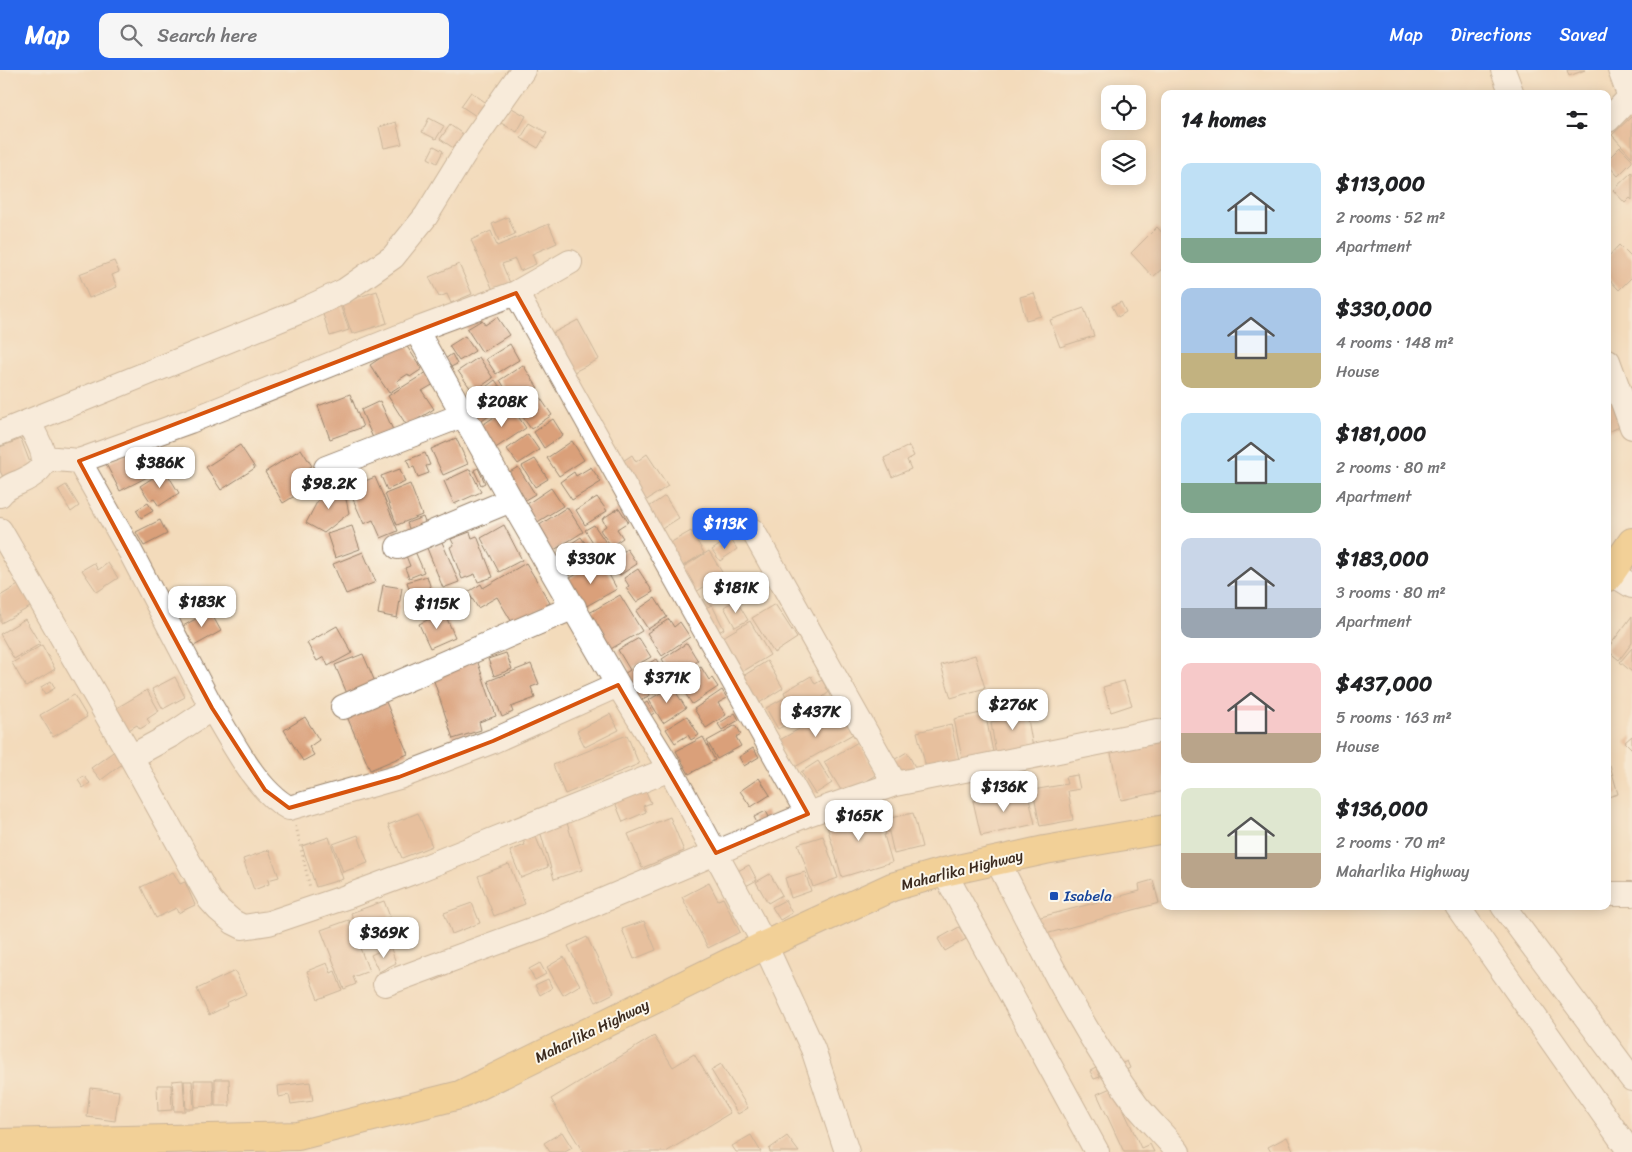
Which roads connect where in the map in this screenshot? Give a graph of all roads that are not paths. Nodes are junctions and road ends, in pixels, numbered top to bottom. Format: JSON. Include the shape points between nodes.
{"nodes":[{"id":1,"x":523,"y":70,"type":"edge"},
{"id":2,"x":1503,"y":70,"type":"edge"},
{"id":3,"x":1620,"y":70,"type":"edge"},
{"id":4,"x":1510,"y":90,"type":"edge"},
{"id":5,"x":1631,"y":97,"type":"edge"},
{"id":6,"x":1611,"y":117,"type":"edge"},
{"id":7,"x":570,"y":262,"type":"dead end"},
{"id":8,"x":516,"y":293,"type":"junction"},
{"id":9,"x":416,"y":330,"type":"junction"},
{"id":10,"x":1611,"y":369,"type":"edge"},
{"id":11,"x":463,"y":415,"type":"junction"},
{"id":12,"x":29,"y":422,"type":"junction"},
{"id":13,"x":1632,"y":427,"type":"edge"},
{"id":14,"x":0,"y":433,"type":"edge"},
{"id":15,"x":44,"y":458,"type":"junction"},
{"id":16,"x":79,"y":461,"type":"junction"},
{"id":17,"x":326,"y":468,"type":"dead end"},
{"id":18,"x":0,"y":495,"type":"edge"},
{"id":19,"x":511,"y":500,"type":"junction"},
{"id":20,"x":0,"y":530,"type":"edge"},
{"id":21,"x":754,"y":531,"type":"dead end"},
{"id":22,"x":1632,"y":542,"type":"edge"},
{"id":23,"x":398,"y":547,"type":"dead end"},
{"id":24,"x":1617,"y":579,"type":"edge"},
{"id":25,"x":574,"y":607,"type":"junction"},
{"id":26,"x":618,"y":684,"type":"junction"},
{"id":27,"x":343,"y":707,"type":"dead end"},
{"id":28,"x":212,"y":708,"type":"junction"},
{"id":29,"x":1157,"y":731,"type":"dead end"},
{"id":30,"x":131,"y":757,"type":"junction"},
{"id":31,"x":670,"y":769,"type":"junction"},
{"id":32,"x":896,"y":784,"type":"junction"},
{"id":33,"x":808,"y":814,"type":"junction"},
{"id":34,"x":1161,"y":830,"type":"edge"},
{"id":35,"x":716,"y":853,"type":"junction"},
{"id":36,"x":997,"y":860,"type":"junction"},
{"id":37,"x":944,"y":872,"type":"junction"},
{"id":38,"x":1611,"y":894,"type":"edge"},
{"id":39,"x":1632,"y":894,"type":"edge"},
{"id":40,"x":1460,"y":910,"type":"edge"},
{"id":41,"x":1506,"y":910,"type":"edge"},
{"id":42,"x":765,"y":945,"type":"junction"},
{"id":43,"x":385,"y":984,"type":"dead end"},
{"id":44,"x":1632,"y":1079,"type":"edge"},
{"id":45,"x":0,"y":1144,"type":"edge"},
{"id":46,"x":192,"y":1146,"type":"edge"},
{"id":47,"x":847,"y":1152,"type":"edge"},
{"id":48,"x":1097,"y":1152,"type":"edge"},
{"id":49,"x":1178,"y":1152,"type":"edge"},
{"id":50,"x":1630,"y":1152,"type":"edge"}],
"edges":[{"from":1,"to":12,"type":"street","via":[[464,154],[426,216],[393,256],[366,276],[344,291],[301,311]]},
{"from":2,"to":4,"type":"street"},
{"from":3,"to":5,"type":"street"},
{"from":5,"to":6,"type":"street"},
{"from":7,"to":8,"type":"street"},
{"from":8,"to":9,"type":"street"},
{"from":8,"to":33,"type":"street"},
{"from":9,"to":11,"type":"street"},
{"from":9,"to":16,"type":"street","via":[[190,421]]},
{"from":10,"to":13,"type":"street"},
{"from":11,"to":17,"type":"street"},
{"from":11,"to":19,"type":"street"},
{"from":12,"to":14,"type":"street"},
{"from":12,"to":15,"type":"street"},
{"from":15,"to":16,"type":"street"},
{"from":15,"to":18,"type":"street","via":[[38,473],[10,486]]},
{"from":16,"to":28,"type":"street"},
{"from":19,"to":23,"type":"street"},
{"from":19,"to":25,"type":"street"},
{"from":20,"to":30,"type":"street"},
{"from":21,"to":32,"type":"street"},
{"from":22,"to":24,"type":"highway"},
{"from":25,"to":26,"type":"street"},
{"from":25,"to":27,"type":"street"},
{"from":26,"to":28,"type":"street","via":[[494,741],[399,776],[289,808],[265,790]]},
{"from":26,"to":31,"type":"street"},
{"from":28,"to":30,"type":"street"},
{"from":29,"to":32,"type":"street"},
{"from":30,"to":31,"type":"street","via":[[210,900],[243,927],[269,923],[413,872]]},
{"from":31,"to":35,"type":"street"},
{"from":32,"to":33,"type":"street"},
{"from":33,"to":35,"type":"street"},
{"from":34,"to":36,"type":"highway","name":"Maharlika Highway"},
{"from":35,"to":42,"type":"street"},
{"from":35,"to":43,"type":"street","via":[[542,926]]},
{"from":36,"to":37,"type":"highway","name":"Maharlika Highway"},
{"from":36,"to":49,"type":"street","via":[[1058,980],[1101,1052],[1138,1107]]},
{"from":37,"to":42,"type":"highway","name":"Maharlika Highway","via":[[892,887]]},
{"from":37,"to":48,"type":"street"},
{"from":38,"to":39,"type":"street"},
{"from":40,"to":50,"type":"street"},
{"from":41,"to":44,"type":"street"},
{"from":42,"to":46,"type":"highway","name":"Maharlika Highway","via":[[460,1095],[298,1136]]},
{"from":42,"to":47,"type":"street","via":[[813,1049]]},
{"from":45,"to":46,"type":"highway","name":"Maharlika Highway"}]}
